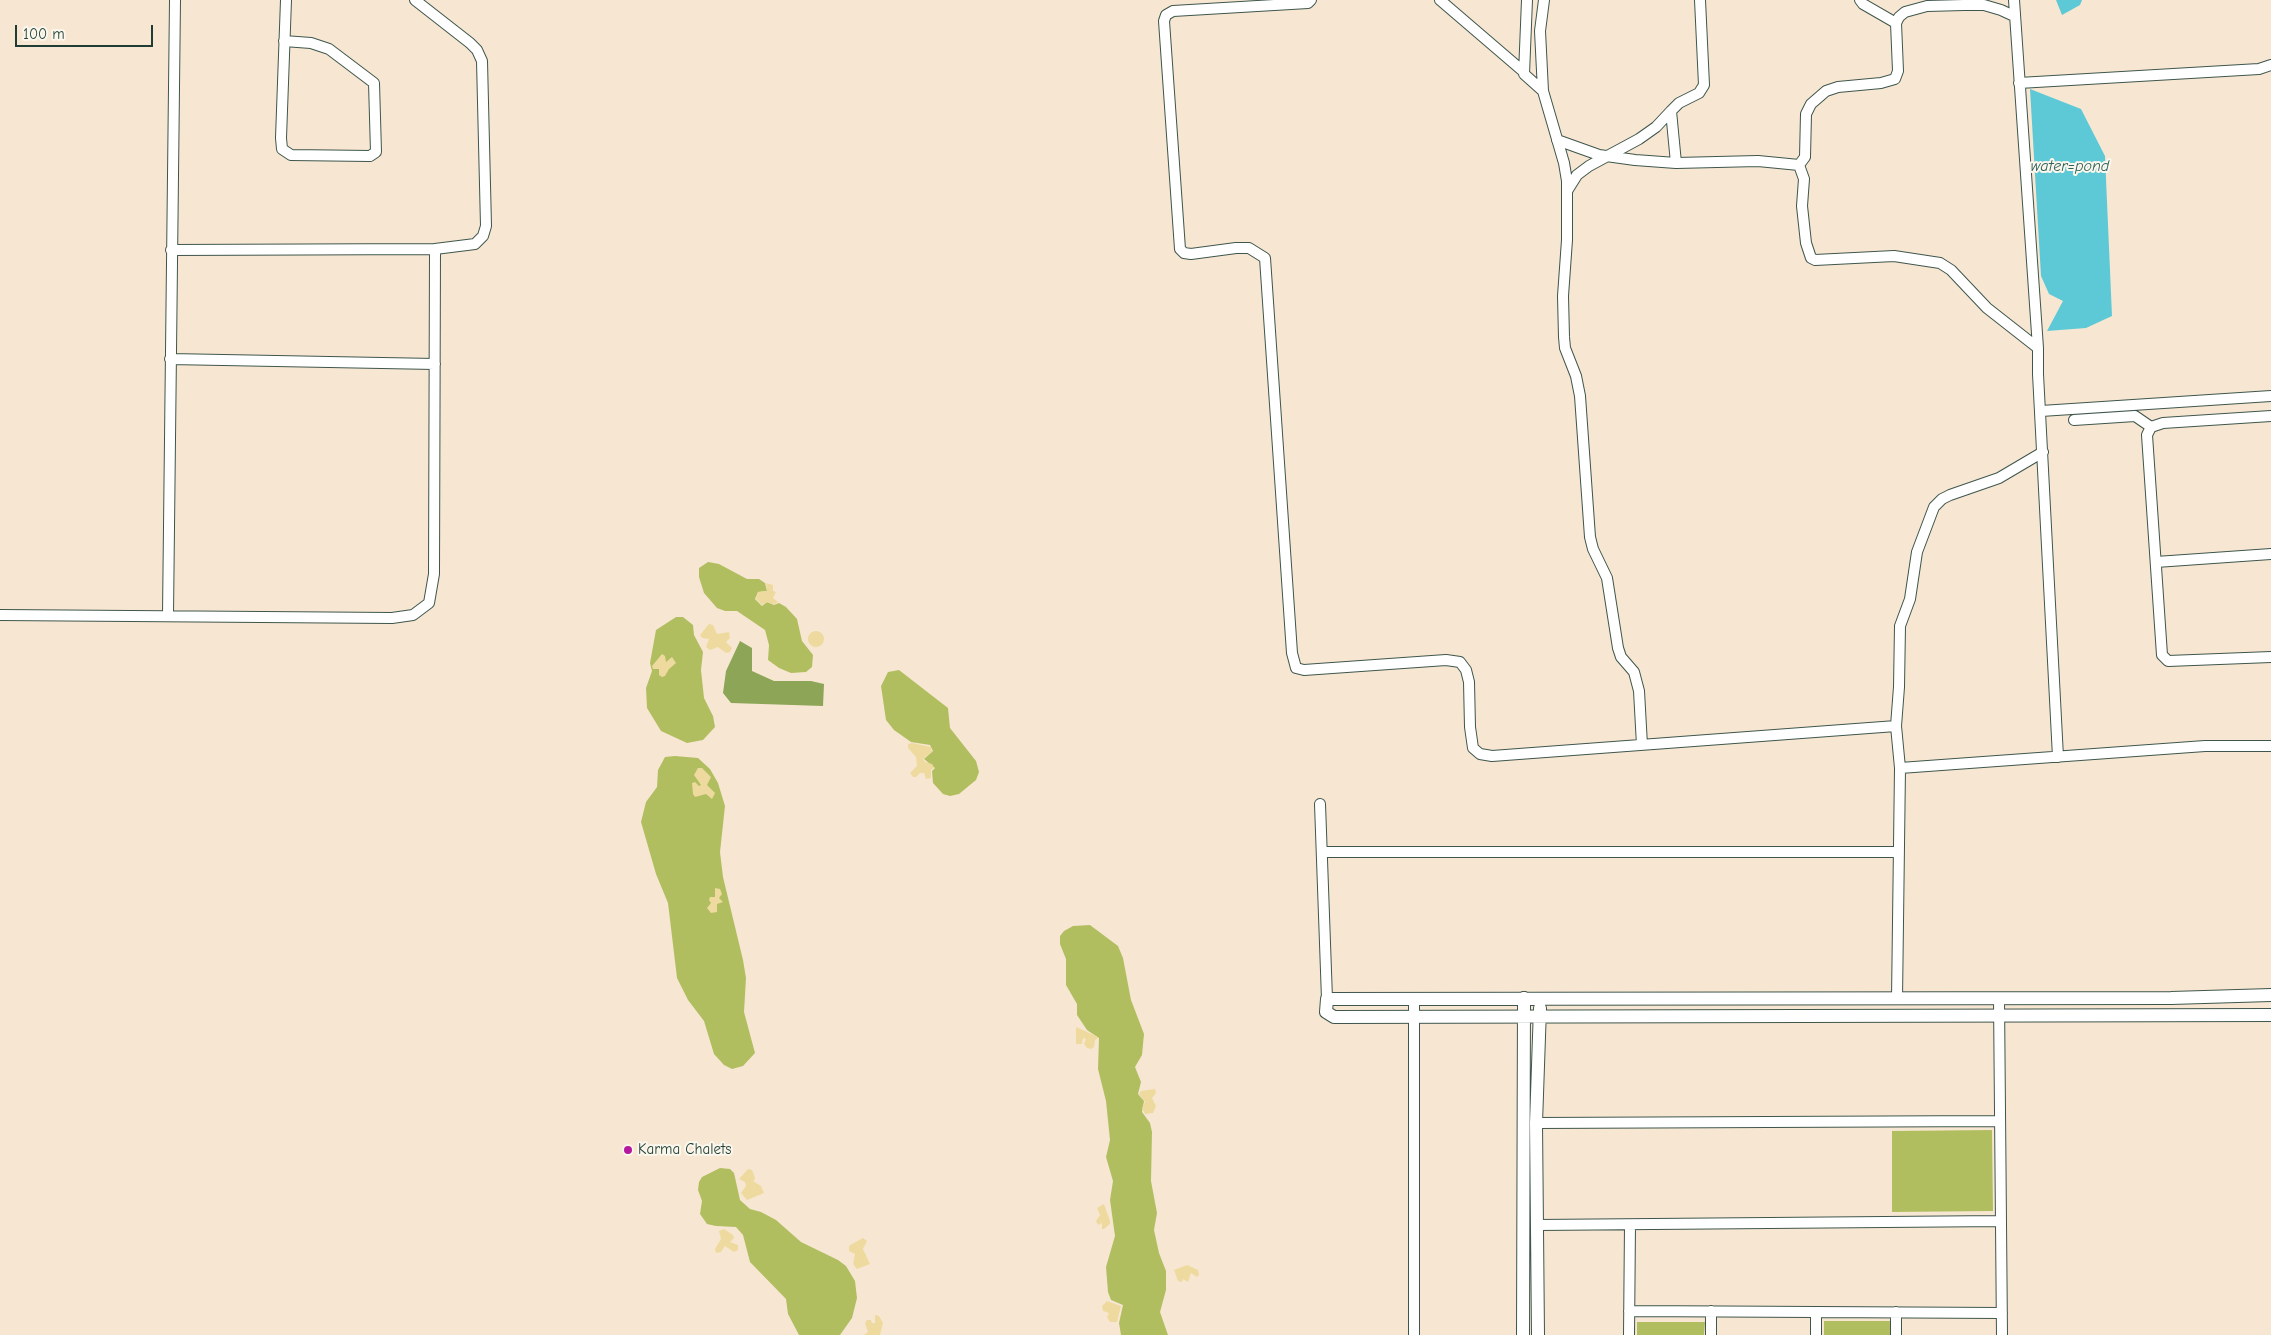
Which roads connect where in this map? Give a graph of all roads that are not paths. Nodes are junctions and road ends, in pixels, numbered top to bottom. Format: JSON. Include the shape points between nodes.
{"nodes":[{"id":1,"x":174,"y":0,"type":"edge"},
{"id":2,"x":286,"y":0,"type":"edge"},
{"id":3,"x":415,"y":0,"type":"edge"},
{"id":4,"x":1312,"y":0,"type":"edge"},
{"id":5,"x":1440,"y":0,"type":"edge"},
{"id":6,"x":1527,"y":0,"type":"edge"},
{"id":7,"x":1544,"y":0,"type":"edge"},
{"id":8,"x":1700,"y":0,"type":"edge"},
{"id":9,"x":1860,"y":0,"type":"edge"},
{"id":10,"x":2014,"y":0,"type":"edge"},
{"id":11,"x":2014,"y":16,"type":"junction"},
{"id":12,"x":1896,"y":23,"type":"junction"},
{"id":13,"x":284,"y":41,"type":"junction"},
{"id":14,"x":2271,"y":65,"type":"edge"},
{"id":15,"x":1524,"y":72,"type":"junction"},
{"id":16,"x":2019,"y":83,"type":"junction"},
{"id":17,"x":1543,"y":91,"type":"junction"},
{"id":18,"x":1672,"y":112,"type":"junction"},
{"id":19,"x":1557,"y":140,"type":"junction"},
{"id":20,"x":1605,"y":156,"type":"junction"},
{"id":21,"x":1676,"y":163,"type":"junction"},
{"id":22,"x":1799,"y":165,"type":"junction"},
{"id":23,"x":1567,"y":191,"type":"junction"},
{"id":24,"x":435,"y":249,"type":"junction"},
{"id":25,"x":171,"y":250,"type":"junction"},
{"id":26,"x":2038,"y":348,"type":"junction"},
{"id":27,"x":170,"y":359,"type":"junction"},
{"id":28,"x":435,"y":364,"type":"junction"},
{"id":29,"x":2271,"y":396,"type":"edge"},
{"id":30,"x":2041,"y":411,"type":"junction"},
{"id":31,"x":2271,"y":416,"type":"edge"},
{"id":32,"x":2074,"y":420,"type":"dead end"},
{"id":33,"x":2151,"y":427,"type":"junction"},
{"id":34,"x":2043,"y":452,"type":"junction"},
{"id":35,"x":2271,"y":554,"type":"edge"},
{"id":36,"x":2156,"y":562,"type":"junction"},
{"id":37,"x":0,"y":615,"type":"edge"},
{"id":38,"x":168,"y":615,"type":"junction"},
{"id":39,"x":2271,"y":657,"type":"edge"},
{"id":40,"x":1896,"y":726,"type":"junction"},
{"id":41,"x":1642,"y":745,"type":"junction"},
{"id":42,"x":2271,"y":746,"type":"edge"},
{"id":43,"x":2058,"y":757,"type":"junction"},
{"id":44,"x":1900,"y":768,"type":"junction"},
{"id":45,"x":1320,"y":804,"type":"dead end"},
{"id":46,"x":1322,"y":852,"type":"junction"},
{"id":47,"x":1899,"y":852,"type":"junction"},
{"id":48,"x":2271,"y":995,"type":"edge"},
{"id":49,"x":1524,"y":998,"type":"junction"},
{"id":50,"x":1540,"y":998,"type":"junction"},
{"id":51,"x":1327,"y":999,"type":"junction"},
{"id":52,"x":1999,"y":999,"type":"junction"},
{"id":53,"x":1414,"y":1000,"type":"junction"},
{"id":54,"x":1897,"y":1000,"type":"junction"},
{"id":55,"x":1999,"y":1015,"type":"junction"},
{"id":56,"x":2271,"y":1015,"type":"edge"},
{"id":57,"x":1413,"y":1017,"type":"junction"},
{"id":58,"x":1524,"y":1017,"type":"junction"},
{"id":59,"x":1540,"y":1017,"type":"junction"},
{"id":60,"x":2000,"y":1121,"type":"junction"},
{"id":61,"x":1536,"y":1122,"type":"junction"},
{"id":62,"x":2001,"y":1222,"type":"junction"},
{"id":63,"x":1537,"y":1225,"type":"junction"},
{"id":64,"x":1630,"y":1225,"type":"junction"},
{"id":65,"x":1629,"y":1310,"type":"junction"},
{"id":66,"x":1711,"y":1311,"type":"junction"},
{"id":67,"x":1816,"y":1312,"type":"junction"},
{"id":68,"x":1896,"y":1312,"type":"junction"},
{"id":69,"x":2002,"y":1313,"type":"junction"},
{"id":70,"x":1414,"y":1335,"type":"edge"},
{"id":71,"x":1523,"y":1335,"type":"edge"},
{"id":72,"x":1538,"y":1335,"type":"edge"},
{"id":73,"x":1629,"y":1335,"type":"edge"},
{"id":74,"x":1711,"y":1335,"type":"edge"},
{"id":75,"x":1816,"y":1335,"type":"edge"},
{"id":76,"x":1896,"y":1335,"type":"edge"},
{"id":77,"x":2002,"y":1335,"type":"edge"}],
"edges":[{"from":1,"to":25,"type":"street"},
{"from":2,"to":13,"type":"street"},
{"from":3,"to":24,"type":"street","via":[[478,50],[482,60],[485,231],[475,244]]},
{"from":4,"to":41,"type":"street","via":[[1308,4],[1173,11],[1166,15],[1164,21],[1180,249],[1192,254],[1249,248],[1265,258],[1292,654],[1296,668],[1446,660],[1460,662],[1469,682],[1473,748],[1480,754]]},
{"from":5,"to":15,"type":"street"},
{"from":6,"to":15,"type":"street"},
{"from":7,"to":17,"type":"street","via":[[1540,31]]},
{"from":8,"to":18,"type":"street","via":[[1704,85],[1699,93],[1679,103]]},
{"from":9,"to":12,"type":"street"},
{"from":10,"to":11,"type":"street"},
{"from":11,"to":12,"type":"street","via":[[1984,5],[1927,6],[1906,12]]},
{"from":11,"to":16,"type":"street"},
{"from":12,"to":22,"type":"street","via":[[1897,77],[1890,82],[1838,87],[1819,96],[1806,114],[1805,158]]},
{"from":13,"to":13,"type":"street","via":[[311,43],[329,49],[374,83],[376,152],[370,156],[291,154],[282,150]]},
{"from":14,"to":16,"type":"street","via":[[2259,69]]},
{"from":15,"to":17,"type":"street"},
{"from":16,"to":26,"type":"street"},
{"from":17,"to":19,"type":"street"},
{"from":18,"to":20,"type":"street","via":[[1639,139]]},
{"from":18,"to":21,"type":"street"},
{"from":19,"to":20,"type":"street"},
{"from":19,"to":23,"type":"street"},
{"from":20,"to":21,"type":"street"},
{"from":20,"to":23,"type":"street","via":[[1577,175]]},
{"from":21,"to":22,"type":"street","via":[[1753,161]]},
{"from":22,"to":26,"type":"street","via":[[1804,175],[1802,206],[1811,258],[1894,256],[1940,263],[1951,270],[1987,308]]},
{"from":23,"to":41,"type":"street","via":[[1563,322],[1565,348],[1580,396],[1590,537],[1607,578],[1618,648],[1634,672],[1639,691]]},
{"from":24,"to":25,"type":"street"},
{"from":24,"to":28,"type":"street"},
{"from":25,"to":27,"type":"street"},
{"from":26,"to":30,"type":"street"},
{"from":27,"to":28,"type":"street"},
{"from":27,"to":38,"type":"street"},
{"from":28,"to":38,"type":"street","via":[[434,574],[429,604],[412,615],[392,618]]},
{"from":29,"to":30,"type":"street"},
{"from":30,"to":34,"type":"street"},
{"from":31,"to":33,"type":"street","via":[[2163,423]]},
{"from":32,"to":33,"type":"street","via":[[2135,416]]},
{"from":33,"to":36,"type":"street","via":[[2147,440]]},
{"from":34,"to":40,"type":"street","via":[[1999,478],[1950,495],[1934,506],[1918,552],[1910,600],[1900,626]]},
{"from":34,"to":43,"type":"street"},
{"from":35,"to":36,"type":"street"},
{"from":36,"to":39,"type":"street","via":[[2160,650],[2164,658],[2172,661]]},
{"from":37,"to":38,"type":"street"},
{"from":40,"to":41,"type":"street"},
{"from":40,"to":44,"type":"street"},
{"from":42,"to":43,"type":"street","via":[[2205,746]]},
{"from":43,"to":44,"type":"street"},
{"from":44,"to":47,"type":"street"},
{"from":45,"to":46,"type":"street"},
{"from":46,"to":47,"type":"street"},
{"from":46,"to":51,"type":"street"},
{"from":47,"to":54,"type":"street"},
{"from":48,"to":52,"type":"street"},
{"from":49,"to":50,"type":"street"},
{"from":49,"to":53,"type":"street"},
{"from":49,"to":58,"type":"street"},
{"from":50,"to":54,"type":"street"},
{"from":50,"to":59,"type":"street"},
{"from":51,"to":53,"type":"street"},
{"from":51,"to":57,"type":"street","via":[[1326,1012],[1334,1017]]},
{"from":52,"to":54,"type":"street"},
{"from":52,"to":55,"type":"street"},
{"from":53,"to":57,"type":"street"},
{"from":55,"to":56,"type":"street"},
{"from":55,"to":59,"type":"street"},
{"from":55,"to":60,"type":"street"},
{"from":57,"to":58,"type":"street"},
{"from":57,"to":70,"type":"street"},
{"from":58,"to":59,"type":"street"},
{"from":58,"to":71,"type":"street"},
{"from":59,"to":61,"type":"street"},
{"from":60,"to":61,"type":"street"},
{"from":60,"to":62,"type":"street"},
{"from":61,"to":63,"type":"street"},
{"from":62,"to":64,"type":"street"},
{"from":62,"to":69,"type":"street"},
{"from":63,"to":64,"type":"street"},
{"from":63,"to":72,"type":"street"},
{"from":64,"to":65,"type":"street"},
{"from":65,"to":66,"type":"street"},
{"from":65,"to":73,"type":"street"},
{"from":66,"to":67,"type":"street"},
{"from":66,"to":74,"type":"street"},
{"from":67,"to":68,"type":"street"},
{"from":67,"to":75,"type":"street"},
{"from":68,"to":69,"type":"street"},
{"from":68,"to":76,"type":"street"},
{"from":69,"to":77,"type":"street"}]}
